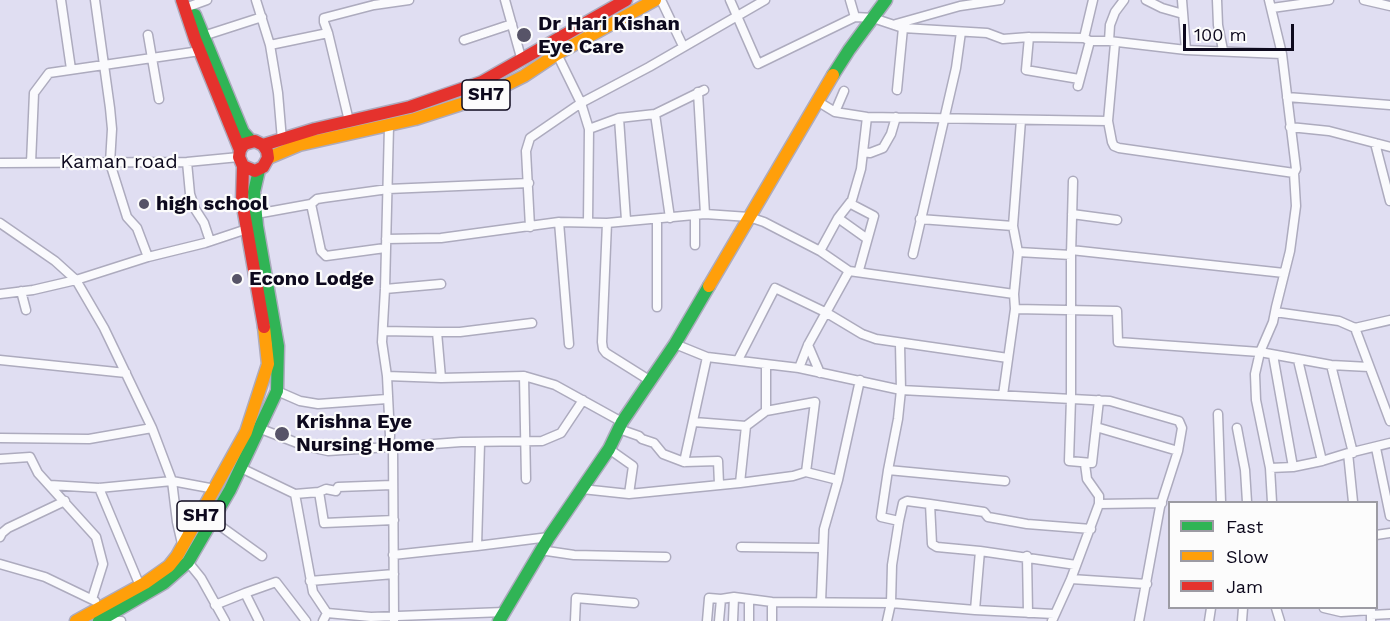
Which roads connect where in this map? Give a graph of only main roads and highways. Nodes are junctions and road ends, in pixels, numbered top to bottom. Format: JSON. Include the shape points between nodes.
{"nodes":[{"id":1,"x":626,"y":0,"type":"edge"},
{"id":2,"x":655,"y":0,"type":"edge"},
{"id":3,"x":886,"y":0,"type":"edge"},
{"id":4,"x":187,"y":3,"type":"edge"},
{"id":5,"x":200,"y":42,"type":"junction"},
{"id":6,"x":257,"y":143,"type":"junction"},
{"id":7,"x":240,"y":157,"type":"junction"},
{"id":8,"x":268,"y":158,"type":"junction"},
{"id":9,"x":259,"y":170,"type":"junction"},
{"id":10,"x":501,"y":617,"type":"edge"},
{"id":11,"x":76,"y":621,"type":"edge"},
{"id":12,"x":99,"y":621,"type":"edge"}],
"edges":[{"from":1,"to":6,"type":"main road","number":"SH7","via":[[522,61],[444,97],[282,140]]},
{"from":2,"to":8,"type":"main road","number":"SH7","via":[[480,98],[389,126],[298,145]]},
{"from":3,"to":10,"type":"main road","via":[[817,101],[675,344],[540,550]]},
{"from":4,"to":5,"type":"main road"},
{"from":5,"to":6,"type":"main road","via":[[243,132]]},
{"from":5,"to":7,"type":"main road"},
{"from":6,"to":7,"type":"main road","number":"SH7","via":[[244,144]]},
{"from":6,"to":8,"type":"main road","via":[[267,151]]},
{"from":7,"to":9,"type":"main road","via":[[250,170]]},
{"from":7,"to":11,"type":"main road","number":"SH7","via":[[241,190],[268,364],[246,432],[183,548],[169,566]]},
{"from":8,"to":9,"type":"main road","number":"SH7"},
{"from":9,"to":12,"type":"main road","number":"SH7","via":[[254,192],[278,346],[277,391],[241,468],[188,562],[164,583]]}]}
